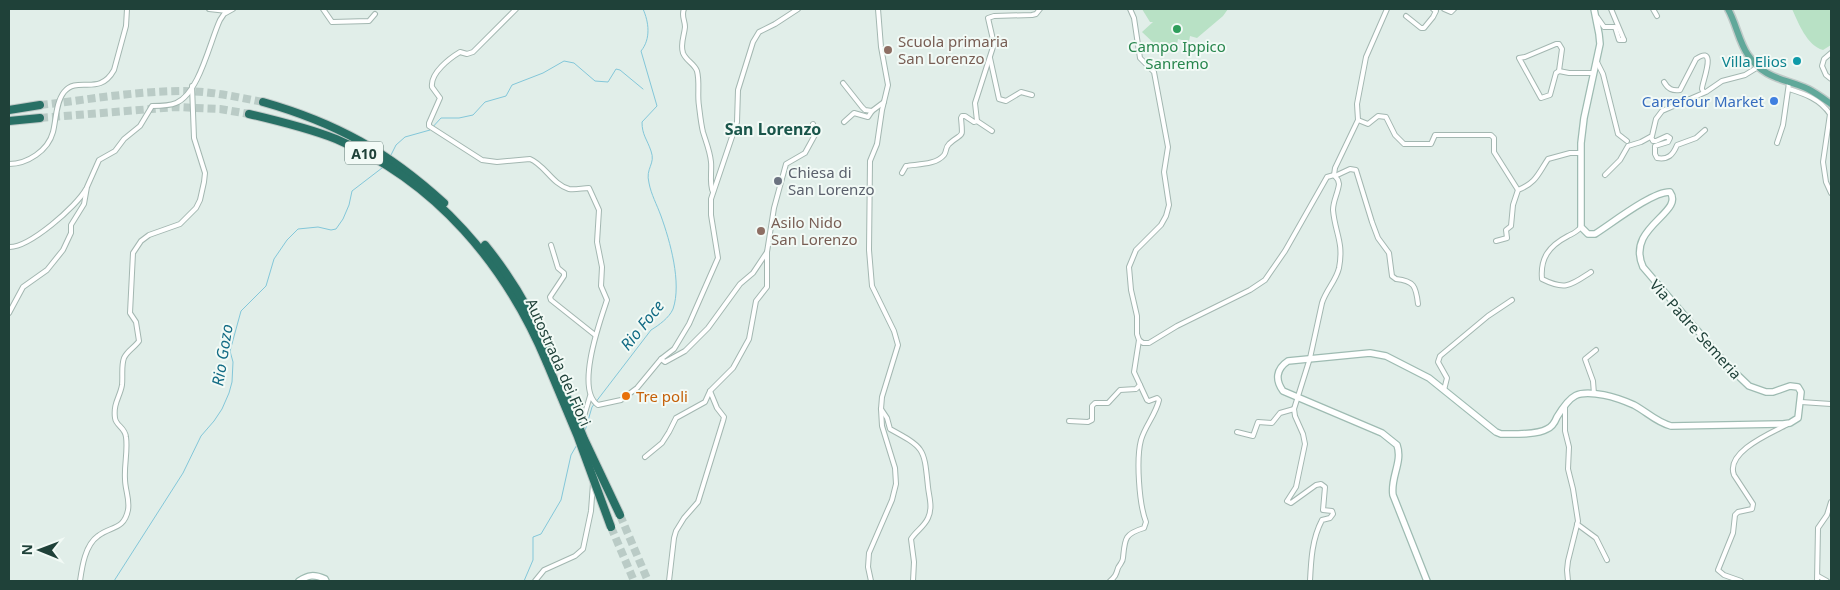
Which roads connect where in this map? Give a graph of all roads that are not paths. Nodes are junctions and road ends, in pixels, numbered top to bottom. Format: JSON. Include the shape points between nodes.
{"nodes":[{"id":1,"x":127,"y":9,"type":"edge"},
{"id":2,"x":209,"y":9,"type":"edge"},
{"id":3,"x":233,"y":9,"type":"edge"},
{"id":4,"x":323,"y":9,"type":"edge"},
{"id":5,"x":516,"y":9,"type":"edge"},
{"id":6,"x":684,"y":9,"type":"edge"},
{"id":7,"x":798,"y":9,"type":"edge"},
{"id":8,"x":878,"y":9,"type":"edge"},
{"id":9,"x":1040,"y":9,"type":"edge"},
{"id":10,"x":1130,"y":9,"type":"edge"},
{"id":11,"x":1387,"y":9,"type":"edge"},
{"id":12,"x":1433,"y":9,"type":"edge"},
{"id":13,"x":1444,"y":9,"type":"edge"},
{"id":14,"x":1454,"y":9,"type":"edge"},
{"id":15,"x":1594,"y":9,"type":"edge"},
{"id":16,"x":1611,"y":9,"type":"edge"},
{"id":17,"x":1653,"y":9,"type":"edge"},
{"id":18,"x":1728,"y":9,"type":"edge"},
{"id":19,"x":375,"y":14,"type":"dead end"},
{"id":20,"x":1406,"y":16,"type":"dead end"},
{"id":21,"x":1596,"y":16,"type":"junction"},
{"id":22,"x":1657,"y":16,"type":"dead end"},
{"id":23,"x":1831,"y":53,"type":"edge"},
{"id":24,"x":990,"y":56,"type":"junction"},
{"id":25,"x":1597,"y":62,"type":"junction"},
{"id":26,"x":1758,"y":67,"type":"junction"},
{"id":27,"x":1559,"y":71,"type":"junction"},
{"id":28,"x":1594,"y":73,"type":"junction"},
{"id":29,"x":1831,"y":79,"type":"edge"},
{"id":30,"x":1664,"y":82,"type":"dead end"},
{"id":31,"x":843,"y":83,"type":"dead end"},
{"id":32,"x":192,"y":86,"type":"junction"},
{"id":33,"x":1789,"y":86,"type":"junction"},
{"id":34,"x":1704,"y":92,"type":"junction"},
{"id":35,"x":1032,"y":95,"type":"dead end"},
{"id":36,"x":263,"y":102,"type":"tunnel mouth"},
{"id":37,"x":884,"y":102,"type":"junction"},
{"id":38,"x":1831,"y":104,"type":"edge"},
{"id":39,"x":40,"y":106,"type":"tunnel mouth"},
{"id":40,"x":9,"y":110,"type":"edge"},
{"id":41,"x":872,"y":111,"type":"junction"},
{"id":42,"x":249,"y":114,"type":"tunnel mouth"},
{"id":43,"x":40,"y":118,"type":"tunnel mouth"},
{"id":44,"x":1358,"y":120,"type":"junction"},
{"id":45,"x":9,"y":121,"type":"edge"},
{"id":46,"x":977,"y":121,"type":"junction"},
{"id":47,"x":844,"y":122,"type":"dead end"},
{"id":48,"x":812,"y":124,"type":"dead end"},
{"id":49,"x":1705,"y":130,"type":"dead end"},
{"id":50,"x":992,"y":131,"type":"dead end"},
{"id":51,"x":1651,"y":137,"type":"junction"},
{"id":52,"x":1627,"y":141,"type":"dead end"},
{"id":53,"x":1777,"y":143,"type":"dead end"},
{"id":54,"x":1581,"y":153,"type":"junction"},
{"id":55,"x":9,"y":164,"type":"edge"},
{"id":56,"x":902,"y":173,"type":"dead end"},
{"id":57,"x":1604,"y":175,"type":"dead end"},
{"id":58,"x":1335,"y":176,"type":"junction"},
{"id":59,"x":87,"y":187,"type":"junction"},
{"id":60,"x":1518,"y":190,"type":"junction"},
{"id":61,"x":713,"y":192,"type":"junction"},
{"id":62,"x":1831,"y":192,"type":"edge"},
{"id":63,"x":463,"y":224,"type":"junction"},
{"id":64,"x":1581,"y":227,"type":"junction"},
{"id":65,"x":1496,"y":240,"type":"dead end"},
{"id":66,"x":551,"y":245,"type":"dead end"},
{"id":67,"x":9,"y":247,"type":"edge"},
{"id":68,"x":767,"y":252,"type":"junction"},
{"id":69,"x":1591,"y":272,"type":"dead end"},
{"id":70,"x":1512,"y":300,"type":"dead end"},
{"id":71,"x":1418,"y":304,"type":"dead end"},
{"id":72,"x":9,"y":312,"type":"edge"},
{"id":73,"x":594,"y":336,"type":"junction"},
{"id":74,"x":1139,"y":340,"type":"junction"},
{"id":75,"x":1596,"y":350,"type":"dead end"},
{"id":76,"x":1310,"y":358,"type":"junction"},
{"id":77,"x":661,"y":359,"type":"junction"},
{"id":78,"x":549,"y":361,"type":"junction"},
{"id":79,"x":1140,"y":385,"type":"junction"},
{"id":80,"x":1444,"y":390,"type":"junction"},
{"id":81,"x":710,"y":391,"type":"junction"},
{"id":82,"x":1594,"y":394,"type":"junction"},
{"id":83,"x":590,"y":396,"type":"junction"},
{"id":84,"x":1297,"y":398,"type":"junction"},
{"id":85,"x":1801,"y":402,"type":"junction"},
{"id":86,"x":1831,"y":404,"type":"edge"},
{"id":87,"x":1565,"y":405,"type":"junction"},
{"id":88,"x":881,"y":408,"type":"junction"},
{"id":89,"x":1294,"y":409,"type":"junction"},
{"id":90,"x":1069,"y":421,"type":"dead end"},
{"id":91,"x":1790,"y":423,"type":"junction"},
{"id":92,"x":1237,"y":432,"type":"dead end"},
{"id":93,"x":645,"y":457,"type":"dead end"},
{"id":94,"x":1831,"y":502,"type":"edge"},
{"id":95,"x":620,"y":516,"type":"tunnel mouth"},
{"id":96,"x":1577,"y":524,"type":"junction"},
{"id":97,"x":611,"y":527,"type":"tunnel mouth"},
{"id":98,"x":1607,"y":560,"type":"dead end"},
{"id":99,"x":1818,"y":576,"type":"junction"},
{"id":100,"x":80,"y":581,"type":"edge"},
{"id":101,"x":299,"y":581,"type":"edge"},
{"id":102,"x":326,"y":581,"type":"edge"},
{"id":103,"x":535,"y":581,"type":"edge"},
{"id":104,"x":669,"y":581,"type":"edge"},
{"id":105,"x":871,"y":581,"type":"edge"},
{"id":106,"x":913,"y":581,"type":"edge"},
{"id":107,"x":1110,"y":581,"type":"edge"},
{"id":108,"x":1310,"y":581,"type":"edge"},
{"id":109,"x":1427,"y":581,"type":"edge"},
{"id":110,"x":1568,"y":581,"type":"edge"},
{"id":111,"x":1741,"y":581,"type":"edge"},
{"id":112,"x":1818,"y":581,"type":"edge"},
{"id":113,"x":1827,"y":581,"type":"edge"}],
"edges":[{"from":1,"to":55,"type":"street","via":[[126,26],[111,76],[95,86],[79,85],[67,89],[57,109],[52,135],[42,150],[35,157]]},
{"from":2,"to":3,"type":"street"},
{"from":3,"to":32,"type":"street","via":[[220,20]]},
{"from":4,"to":19,"type":"street","via":[[332,22],[370,22]]},
{"from":5,"to":73,"type":"street","via":[[473,52],[456,54],[433,78],[432,87],[440,98],[429,123],[482,160],[530,159],[558,184],[569,189],[589,188],[599,210],[597,242],[602,267],[601,286],[607,300]]},
{"from":6,"to":61,"type":"street","via":[[681,42],[683,54],[693,63],[699,83],[702,131],[710,151]]},
{"from":7,"to":61,"type":"street","via":[[756,36],[738,90],[737,122]]},
{"from":8,"to":37,"type":"street","via":[[888,86]]},
{"from":9,"to":24,"type":"street","via":[[1032,15],[988,18],[994,44]]},
{"from":10,"to":74,"type":"street","via":[[1140,58],[1154,72],[1168,146],[1164,172],[1170,206],[1160,225],[1131,258],[1131,290]]},
{"from":11,"to":44,"type":"street","via":[[1366,56],[1357,104]]},
{"from":12,"to":20,"type":"street","via":[[1435,15],[1424,28]]},
{"from":13,"to":14,"type":"street","via":[[1451,12]]},
{"from":15,"to":21,"type":"main road"},
{"from":16,"to":21,"type":"street","via":[[1624,40],[1619,40],[1615,27],[1604,27]]},
{"from":17,"to":22,"type":"street"},
{"from":18,"to":26,"type":"main road","via":[[1747,52]]},
{"from":21,"to":25,"type":"main road","via":[[1600,38]]},
{"from":23,"to":29,"type":"street","via":[[1822,66]]},
{"from":24,"to":35,"type":"street","via":[[999,99],[1006,101],[1021,92]]},
{"from":24,"to":46,"type":"street","via":[[975,103]]},
{"from":25,"to":28,"type":"main road"},
{"from":25,"to":52,"type":"street","via":[[1617,131]]},
{"from":26,"to":33,"type":"main road"},
{"from":26,"to":34,"type":"street","via":[[1745,75],[1722,80]]},
{"from":27,"to":27,"type":"street","via":[[1550,95],[1541,98],[1520,58],[1559,44],[1562,49]]},
{"from":27,"to":28,"type":"street"},
{"from":28,"to":54,"type":"main road","via":[[1584,118]]},
{"from":30,"to":34,"type":"street","via":[[1674,91],[1680,90],[1696,59],[1704,57],[1708,64],[1702,86]]},
{"from":31,"to":41,"type":"street","via":[[865,110]]},
{"from":32,"to":59,"type":"street","via":[[188,94],[176,103],[152,106],[140,126],[115,151],[99,160]]},
{"from":32,"to":100,"type":"street","via":[[194,138],[205,173],[200,200],[180,224],[149,235],[133,253],[130,314],[136,322],[139,337],[123,360],[115,420],[126,436],[124,476],[128,509],[120,525],[94,539],[83,562]]},
{"from":33,"to":38,"type":"main road","via":[[1807,89]]},
{"from":33,"to":53,"type":"street"},
{"from":33,"to":62,"type":"street","via":[[1810,96],[1830,114],[1823,162]]},
{"from":34,"to":51,"type":"street","via":[[1660,113]]},
{"from":36,"to":63,"type":"highway","name":"Autostrada dei Fiori","number":"A10","via":[[310,116],[360,140],[413,175]]},
{"from":37,"to":41,"type":"street"},
{"from":37,"to":88,"type":"street","via":[[877,144],[870,161],[869,250],[872,286],[898,345]]},
{"from":39,"to":40,"type":"highway"},
{"from":41,"to":47,"type":"street","via":[[868,117],[854,114]]},
{"from":42,"to":63,"type":"highway","name":"Autostrada dei Fiori","number":"A10","via":[[315,131],[358,149],[395,170]]},
{"from":43,"to":45,"type":"highway"},
{"from":44,"to":58,"type":"street","via":[[1335,168]]},
{"from":44,"to":60,"type":"street","via":[[1368,124],[1378,116],[1386,117],[1404,144],[1431,144],[1435,135],[1491,135],[1494,152]]},
{"from":46,"to":50,"type":"street"},
{"from":46,"to":56,"type":"street","via":[[972,122],[962,116],[961,135],[948,144],[944,155],[935,161],[906,166]]},
{"from":48,"to":68,"type":"street","via":[[816,133],[805,153],[786,164]]},
{"from":49,"to":51,"type":"street","via":[[1696,138],[1677,145],[1671,156],[1663,159],[1657,158],[1655,146],[1668,142],[1670,138],[1653,141]]},
{"from":51,"to":57,"type":"street","via":[[1628,146],[1620,160]]},
{"from":54,"to":60,"type":"street","via":[[1548,159],[1532,183]]},
{"from":54,"to":64,"type":"main road"},
{"from":58,"to":71,"type":"street","via":[[1350,169],[1356,170],[1378,238],[1389,253],[1392,276],[1406,280],[1415,288]]},
{"from":58,"to":74,"type":"street","via":[[1327,176],[1265,280],[1150,342]]},
{"from":58,"to":76,"type":"street","via":[[1339,184],[1333,210],[1340,257],[1336,278],[1324,296]]},
{"from":59,"to":67,"type":"street","via":[[72,206],[33,239]]},
{"from":59,"to":72,"type":"street","via":[[84,204],[71,225],[63,250],[47,270],[23,287]]},
{"from":60,"to":65,"type":"street","via":[[1511,226],[1506,230],[1507,238]]},
{"from":61,"to":77,"type":"street","via":[[710,208],[718,258],[690,324],[674,349]]},
{"from":63,"to":78,"type":"highway","name":"Autostrada dei Fiori","number":"A10","via":[[492,254],[514,285],[537,327]]},
{"from":64,"to":69,"type":"street","via":[[1550,250],[1542,263],[1542,279],[1570,286]]},
{"from":64,"to":85,"type":"main road","name":"Via Padre Semeria","via":[[1588,234],[1595,234],[1651,198],[1670,192],[1674,202],[1643,238],[1640,255],[1647,274],[1749,386],[1766,392],[1798,387]]},
{"from":66,"to":73,"type":"street","via":[[564,276],[551,300]]},
{"from":68,"to":77,"type":"street","via":[[708,328],[685,350],[665,362]]},
{"from":68,"to":81,"type":"street","via":[[766,287],[756,301],[749,339],[733,368]]},
{"from":70,"to":80,"type":"street","via":[[1440,356],[1438,362],[1447,378]]},
{"from":73,"to":83,"type":"street"},
{"from":74,"to":79,"type":"street","via":[[1134,372]]},
{"from":75,"to":82,"type":"street","via":[[1585,360]]},
{"from":76,"to":80,"type":"main road","via":[[1378,353],[1423,374]]},
{"from":76,"to":84,"type":"street"},
{"from":76,"to":84,"type":"main road","via":[[1288,361],[1278,375],[1283,391]]},
{"from":77,"to":83,"type":"street","via":[[644,382],[621,400],[598,405]]},
{"from":78,"to":95,"type":"highway","name":"Autostrada dei Fiori","number":"A10","bridge":true},
{"from":78,"to":97,"type":"highway","name":"Autostrada dei Fiori","number":"A10","bridge":true},
{"from":79,"to":90,"type":"street","via":[[1136,390],[1120,390],[1108,403],[1092,406],[1092,420]]},
{"from":79,"to":107,"type":"street","via":[[1149,402],[1159,400],[1140,447],[1141,510],[1146,522],[1144,528],[1134,530],[1126,538],[1122,563]]},
{"from":80,"to":87,"type":"main road","via":[[1501,434],[1548,429]]},
{"from":81,"to":93,"type":"street","via":[[704,402],[676,418],[662,443]]},
{"from":81,"to":104,"type":"street","via":[[716,408],[724,417],[698,502],[676,531]]},
{"from":82,"to":87,"type":"main road","via":[[1574,396]]},
{"from":82,"to":91,"type":"main road","via":[[1634,406],[1671,426]]},
{"from":83,"to":103,"type":"street","via":[[582,427],[590,444],[593,494],[585,543],[575,556],[544,570]]},
{"from":84,"to":89,"type":"street"},
{"from":84,"to":109,"type":"main road","via":[[1382,433],[1397,445],[1399,459],[1392,484],[1393,495]]},
{"from":85,"to":86,"type":"street"},
{"from":85,"to":91,"type":"main road","via":[[1798,418]]},
{"from":87,"to":96,"type":"street","via":[[1568,468]]},
{"from":88,"to":105,"type":"street","via":[[882,426],[895,468],[896,484],[869,553]]},
{"from":88,"to":106,"type":"street","via":[[890,430],[909,439],[925,456],[931,508],[922,528],[911,539]]},
{"from":89,"to":92,"type":"street","via":[[1280,413],[1271,423],[1258,422],[1253,436]]},
{"from":89,"to":108,"type":"street","via":[[1305,444],[1296,486],[1287,501],[1290,503],[1322,484],[1325,487],[1323,510],[1333,514],[1322,520],[1316,534]]},
{"from":91,"to":111,"type":"street","via":[[1751,444],[1740,454],[1732,471],[1753,504],[1752,510],[1735,515],[1733,533],[1718,570]]},
{"from":94,"to":99,"type":"street","via":[[1828,515],[1818,528]]},
{"from":96,"to":98,"type":"street","via":[[1596,538]]},
{"from":96,"to":110,"type":"street","via":[[1568,561]]},
{"from":99,"to":112,"type":"street"},
{"from":99,"to":113,"type":"street"},
{"from":101,"to":102,"type":"main road","via":[[315,575]]}]}
